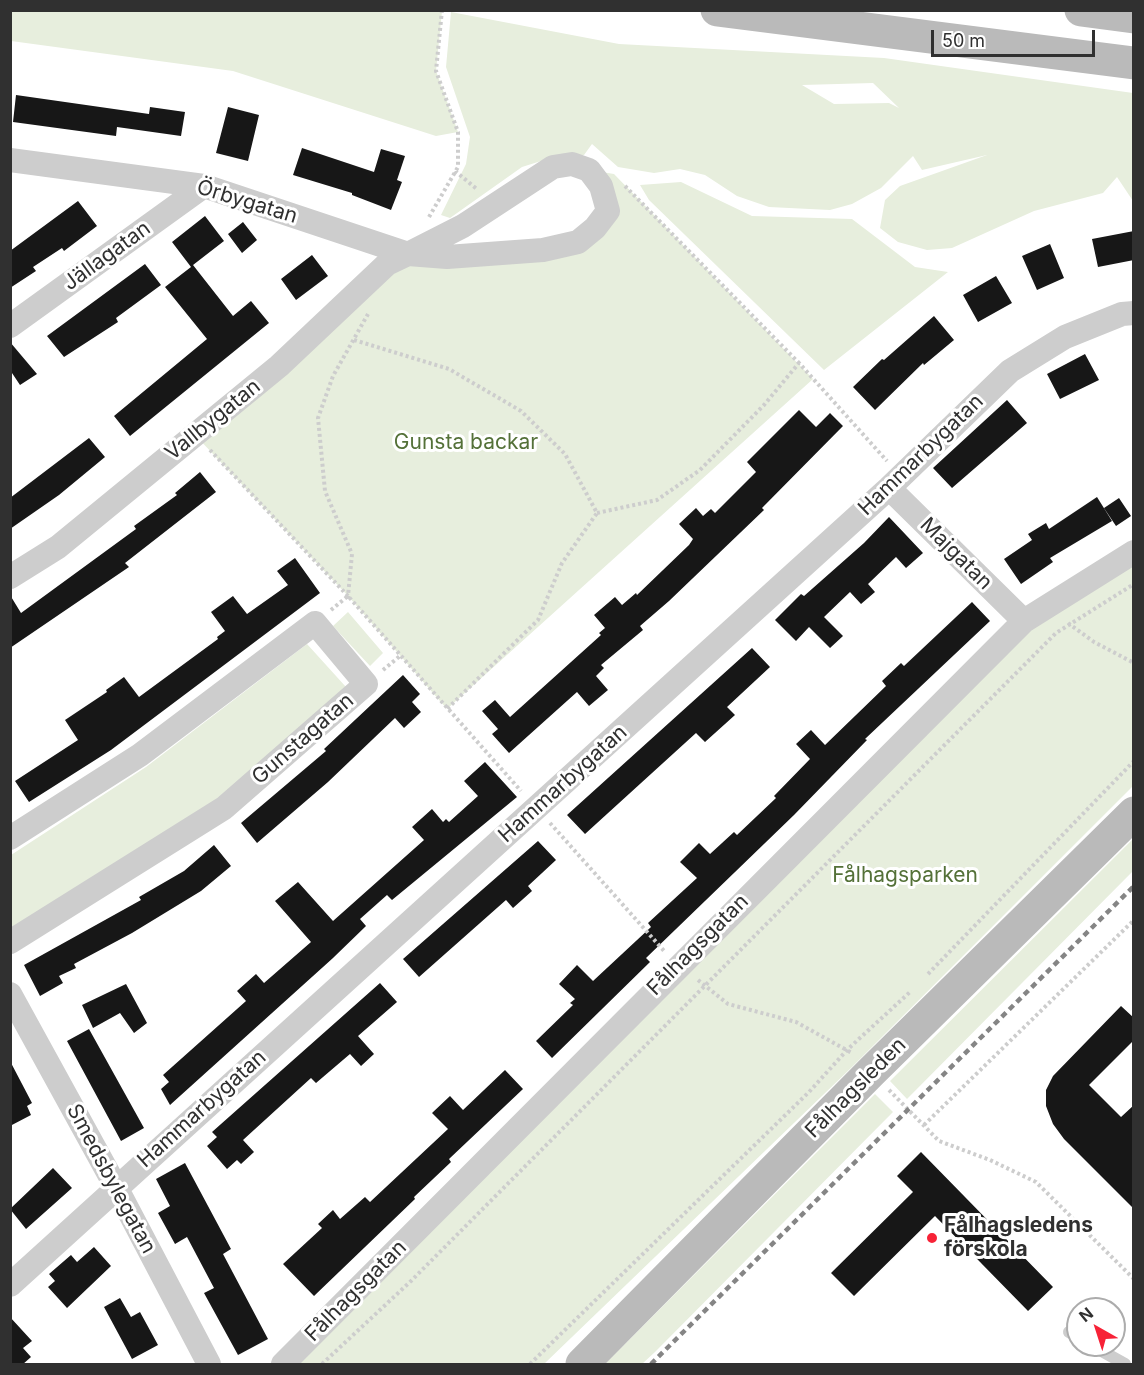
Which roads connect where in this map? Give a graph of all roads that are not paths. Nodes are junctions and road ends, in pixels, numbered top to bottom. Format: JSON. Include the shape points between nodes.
{"nodes":[{"id":1,"x":717,"y":10,"type":"edge"},
{"id":2,"x":1081,"y":10,"type":"edge"},
{"id":3,"x":1134,"y":17,"type":"edge"},
{"id":4,"x":1134,"y":63,"type":"edge"},
{"id":5,"x":10,"y":160,"type":"edge"},
{"id":6,"x":204,"y":186,"type":"junction"},
{"id":7,"x":408,"y":254,"type":"junction"},
{"id":8,"x":1134,"y":313,"type":"edge"},
{"id":9,"x":10,"y":326,"type":"edge"},
{"id":10,"x":894,"y":482,"type":"junction"},
{"id":11,"x":1134,"y":552,"type":"edge"},
{"id":12,"x":10,"y":577,"type":"edge"},
{"id":13,"x":1033,"y":614,"type":"junction"},
{"id":14,"x":1134,"y":813,"type":"edge"},
{"id":15,"x":10,"y":838,"type":"edge"},
{"id":16,"x":10,"y":942,"type":"edge"},
{"id":17,"x":10,"y":994,"type":"edge"},
{"id":18,"x":116,"y":1187,"type":"junction"},
{"id":19,"x":10,"y":1285,"type":"edge"},
{"id":20,"x":1111,"y":1357,"type":"edge"},
{"id":21,"x":209,"y":1365,"type":"edge"},
{"id":22,"x":283,"y":1365,"type":"edge"},
{"id":23,"x":582,"y":1365,"type":"edge"},
{"id":24,"x":1125,"y":1365,"type":"edge"}],
"edges":[{"from":1,"to":4,"type":"main road"},
{"from":2,"to":3,"type":"main road"},
{"from":5,"to":6,"type":"street","name":"Örbygatan"},
{"from":6,"to":7,"type":"street","name":"Örbygatan"},
{"from":6,"to":9,"type":"street","name":"Jällagatan"},
{"from":7,"to":7,"type":"street","name":"Vallbygatan","via":[[463,226],[553,167],[572,164],[589,170],[601,186],[608,211],[596,228],[578,242],[543,250],[447,257]]},
{"from":7,"to":12,"type":"street","name":"Vallbygatan","via":[[387,264],[279,366],[58,547]]},
{"from":8,"to":10,"type":"street","name":"Hammarbygatan","via":[[1065,337],[1010,370]]},
{"from":10,"to":13,"type":"street","name":"Majgatan"},
{"from":10,"to":18,"type":"street","name":"Hammarbygatan"},
{"from":11,"to":13,"type":"street","name":"Fålhagsgatan"},
{"from":13,"to":22,"type":"street","name":"Fålhagsgatan"},
{"from":14,"to":23,"type":"main road","name":"Fålhagsleden"},
{"from":15,"to":16,"type":"street","name":"Gunstagatan","via":[[140,755],[315,623],[366,684],[224,808]]},
{"from":17,"to":18,"type":"street","name":"Smedsbylegatan"},
{"from":18,"to":19,"type":"street","name":"Hammarbygatan"},
{"from":18,"to":21,"type":"street","name":"Smedsbylegatan"},
{"from":20,"to":24,"type":"lane"}]}
